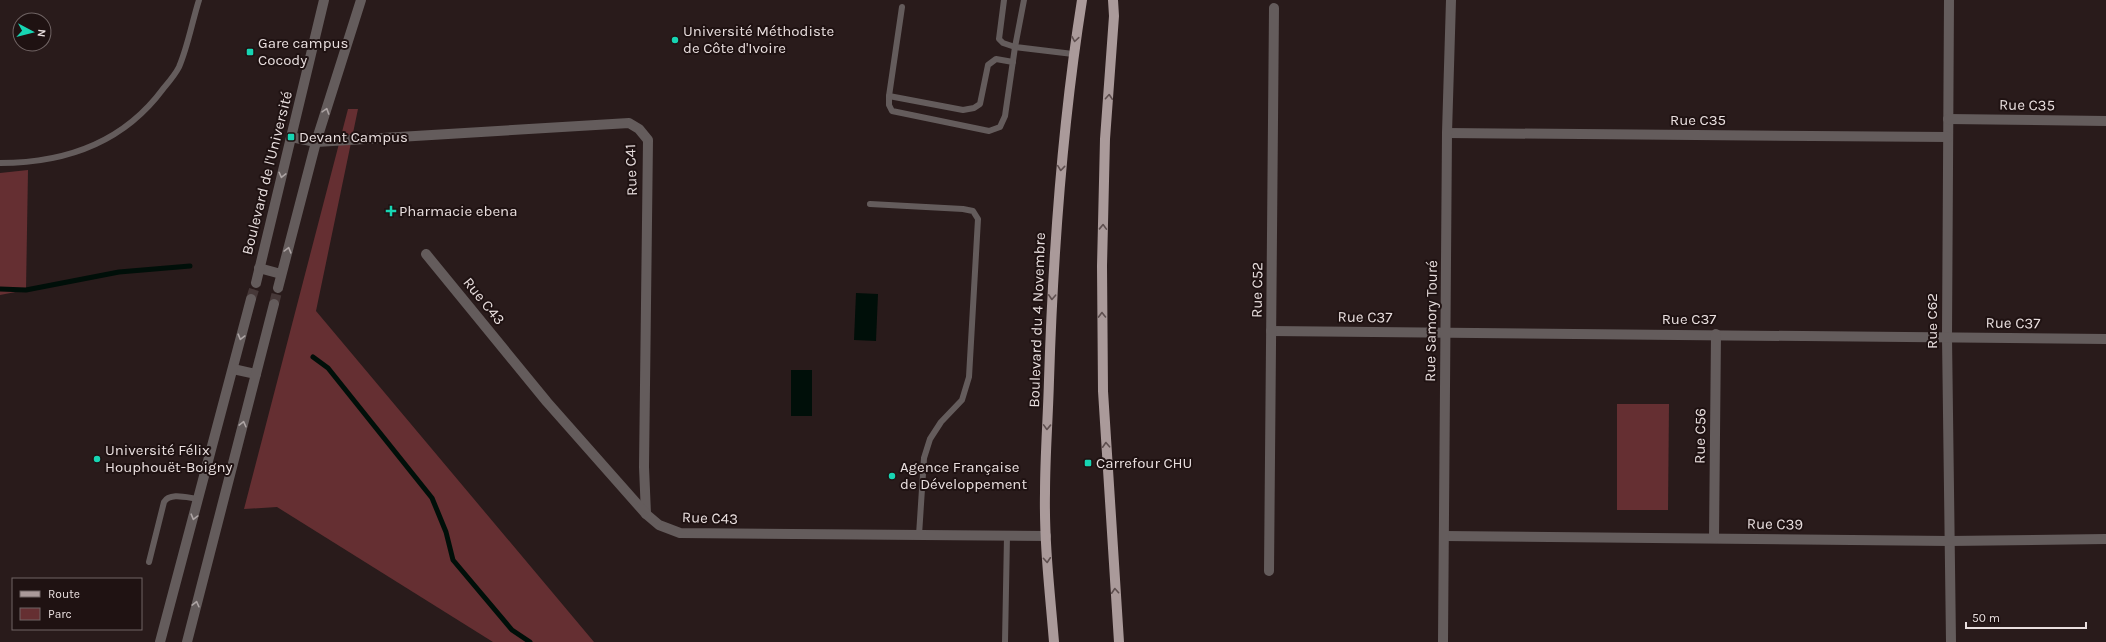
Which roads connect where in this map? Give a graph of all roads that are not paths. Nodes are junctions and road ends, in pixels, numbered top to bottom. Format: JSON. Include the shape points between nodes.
{"nodes":[{"id":1,"x":199,"y":0,"type":"edge"},
{"id":2,"x":324,"y":0,"type":"edge"},
{"id":3,"x":361,"y":0,"type":"edge"},
{"id":4,"x":1004,"y":0,"type":"edge"},
{"id":5,"x":1024,"y":0,"type":"edge"},
{"id":6,"x":1082,"y":0,"type":"edge"},
{"id":7,"x":1114,"y":0,"type":"edge"},
{"id":8,"x":1451,"y":0,"type":"edge"},
{"id":9,"x":1949,"y":0,"type":"edge"},
{"id":10,"x":902,"y":7,"type":"dead end"},
{"id":11,"x":1274,"y":8,"type":"dead end"},
{"id":12,"x":1016,"y":47,"type":"junction"},
{"id":13,"x":1073,"y":54,"type":"junction"},
{"id":14,"x":1013,"y":62,"type":"junction"},
{"id":15,"x":889,"y":96,"type":"junction"},
{"id":16,"x":1948,"y":119,"type":"junction"},
{"id":17,"x":2106,"y":121,"type":"edge"},
{"id":18,"x":1448,"y":133,"type":"junction"},
{"id":19,"x":291,"y":137,"type":"junction"},
{"id":20,"x":1948,"y":137,"type":"junction"},
{"id":21,"x":316,"y":142,"type":"junction"},
{"id":22,"x":0,"y":163,"type":"edge"},
{"id":23,"x":870,"y":204,"type":"dead end"},
{"id":24,"x":426,"y":254,"type":"dead end"},
{"id":25,"x":259,"y":268,"type":"junction"},
{"id":26,"x":281,"y":274,"type":"junction"},
{"id":27,"x":256,"y":283,"type":"tunnel mouth"},
{"id":28,"x":278,"y":288,"type":"tunnel mouth"},
{"id":29,"x":251,"y":299,"type":"tunnel mouth"},
{"id":30,"x":274,"y":304,"type":"tunnel mouth"},
{"id":31,"x":1271,"y":331,"type":"junction"},
{"id":32,"x":1445,"y":332,"type":"junction"},
{"id":33,"x":1716,"y":334,"type":"junction"},
{"id":34,"x":1947,"y":337,"type":"junction"},
{"id":35,"x":2106,"y":339,"type":"edge"},
{"id":36,"x":233,"y":369,"type":"junction"},
{"id":37,"x":256,"y":374,"type":"junction"},
{"id":38,"x":199,"y":499,"type":"junction"},
{"id":39,"x":646,"y":514,"type":"junction"},
{"id":40,"x":919,"y":535,"type":"junction"},
{"id":41,"x":1007,"y":536,"type":"junction"},
{"id":42,"x":1046,"y":536,"type":"junction"},
{"id":43,"x":1444,"y":536,"type":"junction"},
{"id":44,"x":1714,"y":538,"type":"junction"},
{"id":45,"x":2106,"y":539,"type":"edge"},
{"id":46,"x":1949,"y":541,"type":"junction"},
{"id":47,"x":149,"y":562,"type":"dead end"},
{"id":48,"x":1269,"y":571,"type":"dead end"},
{"id":49,"x":160,"y":642,"type":"edge"},
{"id":50,"x":187,"y":642,"type":"edge"},
{"id":51,"x":1005,"y":642,"type":"edge"},
{"id":52,"x":1054,"y":642,"type":"edge"},
{"id":53,"x":1119,"y":642,"type":"edge"},
{"id":54,"x":1442,"y":642,"type":"edge"},
{"id":55,"x":1950,"y":642,"type":"edge"}],
"edges":[{"from":1,"to":22,"type":"lane","via":[[178,68],[156,99],[137,118],[116,134],[88,148],[30,163]]},
{"from":2,"to":19,"type":"street","name":"Boulevard de l'Université"},
{"from":21,"to":3,"type":"street","one_way":true},
{"from":4,"to":12,"type":"lane","via":[[999,40]]},
{"from":5,"to":12,"type":"lane"},
{"from":6,"to":13,"type":"main road","name":"Boulevard du 4 Novembre","one_way":true},
{"from":53,"to":7,"type":"main road","one_way":true,"via":[[1103,391],[1102,266]]},
{"from":8,"to":18,"type":"street","name":"Rue Samory Touré"},
{"from":9,"to":16,"type":"street","name":"Rue C62"},
{"from":10,"to":15,"type":"lane"},
{"from":11,"to":31,"type":"street","name":"Rue C52"},
{"from":12,"to":13,"type":"lane"},
{"from":12,"to":14,"type":"lane"},
{"from":13,"to":42,"type":"main road","name":"Boulevard du 4 Novembre","one_way":true,"via":[[1057,208],[1052,294],[1044,493]]},
{"from":14,"to":15,"type":"lane","via":[[996,59],[988,64],[980,104],[974,108],[963,110]]},
{"from":14,"to":15,"type":"lane","via":[[1005,116],[1000,127],[995,130],[989,131],[892,111]]},
{"from":16,"to":17,"type":"street","name":"Rue C35"},
{"from":16,"to":20,"type":"street","name":"Rue C62"},
{"from":18,"to":20,"type":"street","name":"Rue C35"},
{"from":18,"to":32,"type":"street","name":"Rue Samory Touré"},
{"from":19,"to":21,"type":"street","name":"Rue C41"},
{"from":19,"to":25,"type":"street","name":"Boulevard de l'Université","one_way":true},
{"from":20,"to":34,"type":"street","name":"Rue C62"},
{"from":26,"to":21,"type":"street","one_way":true},
{"from":21,"to":39,"type":"street","name":"Rue C41","via":[[629,123],[639,129],[648,140],[644,466]]},
{"from":23,"to":40,"type":"lane","via":[[963,209],[973,211],[978,219],[969,377],[962,400],[941,422],[930,439],[924,458]]},
{"from":24,"to":39,"type":"street","name":"Rue C43","via":[[547,402]]},
{"from":25,"to":26,"type":"street"},
{"from":25,"to":27,"type":"street","name":"Boulevard de l'Université"},
{"from":26,"to":28,"type":"street"},
{"from":29,"to":36,"type":"street","one_way":true},
{"from":30,"to":37,"type":"street"},
{"from":31,"to":32,"type":"street","name":"Rue C37"},
{"from":31,"to":48,"type":"street","name":"Rue C52"},
{"from":32,"to":33,"type":"street","name":"Rue C37"},
{"from":32,"to":43,"type":"street","name":"Rue Samory Touré"},
{"from":33,"to":34,"type":"street","name":"Rue C37"},
{"from":33,"to":44,"type":"street","name":"Rue C56"},
{"from":34,"to":35,"type":"street","name":"Rue C37"},
{"from":34,"to":46,"type":"street","name":"Rue C62"},
{"from":36,"to":37,"type":"street"},
{"from":36,"to":38,"type":"street"},
{"from":50,"to":37,"type":"street","one_way":true},
{"from":38,"to":47,"type":"lane","via":[[172,496],[167,498]]},
{"from":38,"to":49,"type":"street","one_way":true},
{"from":39,"to":40,"type":"street","name":"Rue C43","via":[[660,525],[680,534]]},
{"from":40,"to":41,"type":"street","name":"Rue C43"},
{"from":41,"to":42,"type":"street","name":"Rue C43"},
{"from":41,"to":51,"type":"lane"},
{"from":42,"to":52,"type":"main road","name":"Boulevard du 4 Novembre","one_way":true},
{"from":43,"to":44,"type":"street","name":"Rue C39"},
{"from":43,"to":54,"type":"street","name":"Rue Samory Touré"},
{"from":44,"to":46,"type":"street","name":"Rue C39"},
{"from":45,"to":46,"type":"street","name":"Rue C39"},
{"from":46,"to":55,"type":"street","name":"Rue C62"}]}
